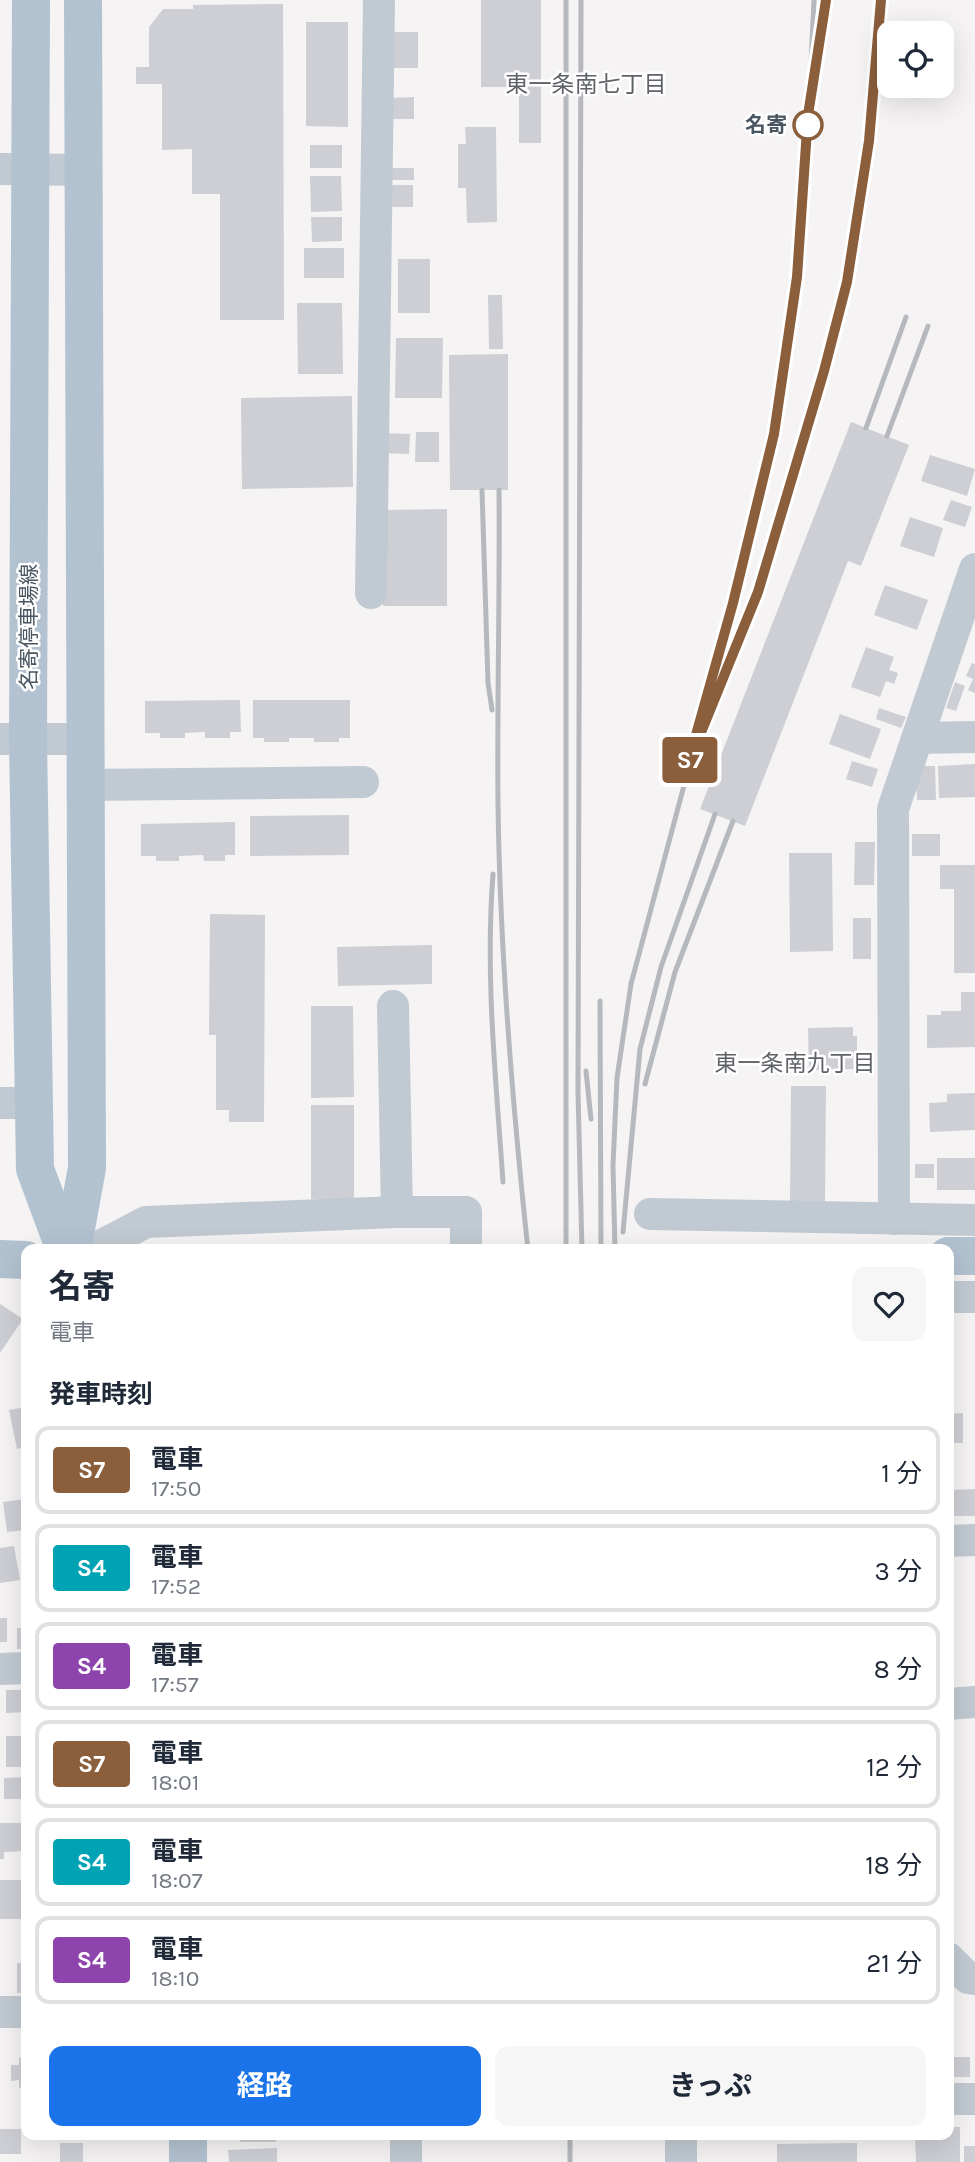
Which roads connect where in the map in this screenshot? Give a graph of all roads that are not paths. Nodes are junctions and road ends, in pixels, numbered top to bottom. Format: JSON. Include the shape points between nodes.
{"nodes":[{"id":1,"x":30,"y":0,"type":"edge"},
{"id":2,"x":83,"y":0,"type":"edge"},
{"id":3,"x":379,"y":0,"type":"edge"},
{"id":4,"x":16,"y":169,"type":"edge"},
{"id":5,"x":84,"y":170,"type":"junction"},
{"id":6,"x":975,"y":569,"type":"edge"},
{"id":7,"x":371,"y":593,"type":"dead end"},
{"id":8,"x":975,"y":737,"type":"edge"},
{"id":9,"x":918,"y":738,"type":"junction"},
{"id":10,"x":14,"y":739,"type":"edge"},
{"id":11,"x":85,"y":739,"type":"junction"},
{"id":12,"x":363,"y":782,"type":"dead end"},
{"id":13,"x":86,"y":785,"type":"junction"},
{"id":14,"x":393,"y":1006,"type":"dead end"},
{"id":15,"x":17,"y":1103,"type":"edge"},
{"id":16,"x":397,"y":1212,"type":"junction"},
{"id":17,"x":650,"y":1214,"type":"dead end"},
{"id":18,"x":894,"y":1219,"type":"junction"},
{"id":19,"x":975,"y":1220,"type":"edge"},
{"id":20,"x":63,"y":1244,"type":"edge"},
{"id":21,"x":73,"y":1244,"type":"edge"},
{"id":22,"x":104,"y":1244,"type":"edge"},
{"id":23,"x":466,"y":1244,"type":"edge"},
{"id":24,"x":954,"y":1256,"type":"edge"},
{"id":25,"x":975,"y":1256,"type":"edge"},
{"id":26,"x":0,"y":1259,"type":"edge"},
{"id":27,"x":21,"y":1260,"type":"edge"},
{"id":28,"x":954,"y":1297,"type":"edge"},
{"id":29,"x":975,"y":1297,"type":"edge"},
{"id":30,"x":975,"y":1539,"type":"edge"},
{"id":31,"x":954,"y":1541,"type":"edge"},
{"id":32,"x":21,"y":1668,"type":"edge"},
{"id":33,"x":0,"y":1669,"type":"edge"},
{"id":34,"x":975,"y":1702,"type":"edge"},
{"id":35,"x":954,"y":1704,"type":"edge"},
{"id":36,"x":954,"y":1964,"type":"edge"},
{"id":37,"x":975,"y":1979,"type":"edge"},
{"id":38,"x":0,"y":2012,"type":"edge"},
{"id":39,"x":21,"y":2012,"type":"edge"},
{"id":40,"x":954,"y":2099,"type":"edge"},
{"id":41,"x":975,"y":2099,"type":"edge"},
{"id":42,"x":188,"y":2140,"type":"edge"},
{"id":43,"x":406,"y":2140,"type":"edge"},
{"id":44,"x":681,"y":2140,"type":"edge"},
{"id":45,"x":188,"y":2162,"type":"edge"},
{"id":46,"x":406,"y":2162,"type":"edge"},
{"id":47,"x":681,"y":2162,"type":"edge"}],
"edges":[{"from":1,"to":4,"type":"main road","name":"名寄停車場線"},
{"from":2,"to":5,"type":"main road"},
{"from":3,"to":7,"type":"street"},
{"from":4,"to":5,"type":"street"},
{"from":4,"to":10,"type":"main road","name":"名寄停車場線"},
{"from":5,"to":11,"type":"main road"},
{"from":6,"to":9,"type":"street"},
{"from":8,"to":9,"type":"street"},
{"from":9,"to":18,"type":"street","via":[[893,809]]},
{"from":10,"to":11,"type":"street"},
{"from":10,"to":15,"type":"main road","name":"名寄停車場線"},
{"from":11,"to":13,"type":"main road"},
{"from":12,"to":13,"type":"street"},
{"from":13,"to":21,"type":"main road","via":[[87,1168]]},
{"from":14,"to":16,"type":"street"},
{"from":15,"to":20,"type":"main road","name":"名寄停車場線"},
{"from":16,"to":22,"type":"street","via":[[146,1222]]},
{"from":16,"to":23,"type":"street","via":[[466,1212]]},
{"from":17,"to":18,"type":"street"},
{"from":18,"to":19,"type":"street"},
{"from":24,"to":25,"type":"main road"},
{"from":26,"to":27,"type":"main road"},
{"from":28,"to":29,"type":"street"},
{"from":30,"to":31,"type":"street"},
{"from":32,"to":33,"type":"street"},
{"from":34,"to":35,"type":"street"},
{"from":36,"to":37,"type":"street"},
{"from":38,"to":39,"type":"street"},
{"from":40,"to":41,"type":"street"},
{"from":42,"to":45,"type":"main road"},
{"from":43,"to":46,"type":"street"},
{"from":44,"to":47,"type":"street"}]}
